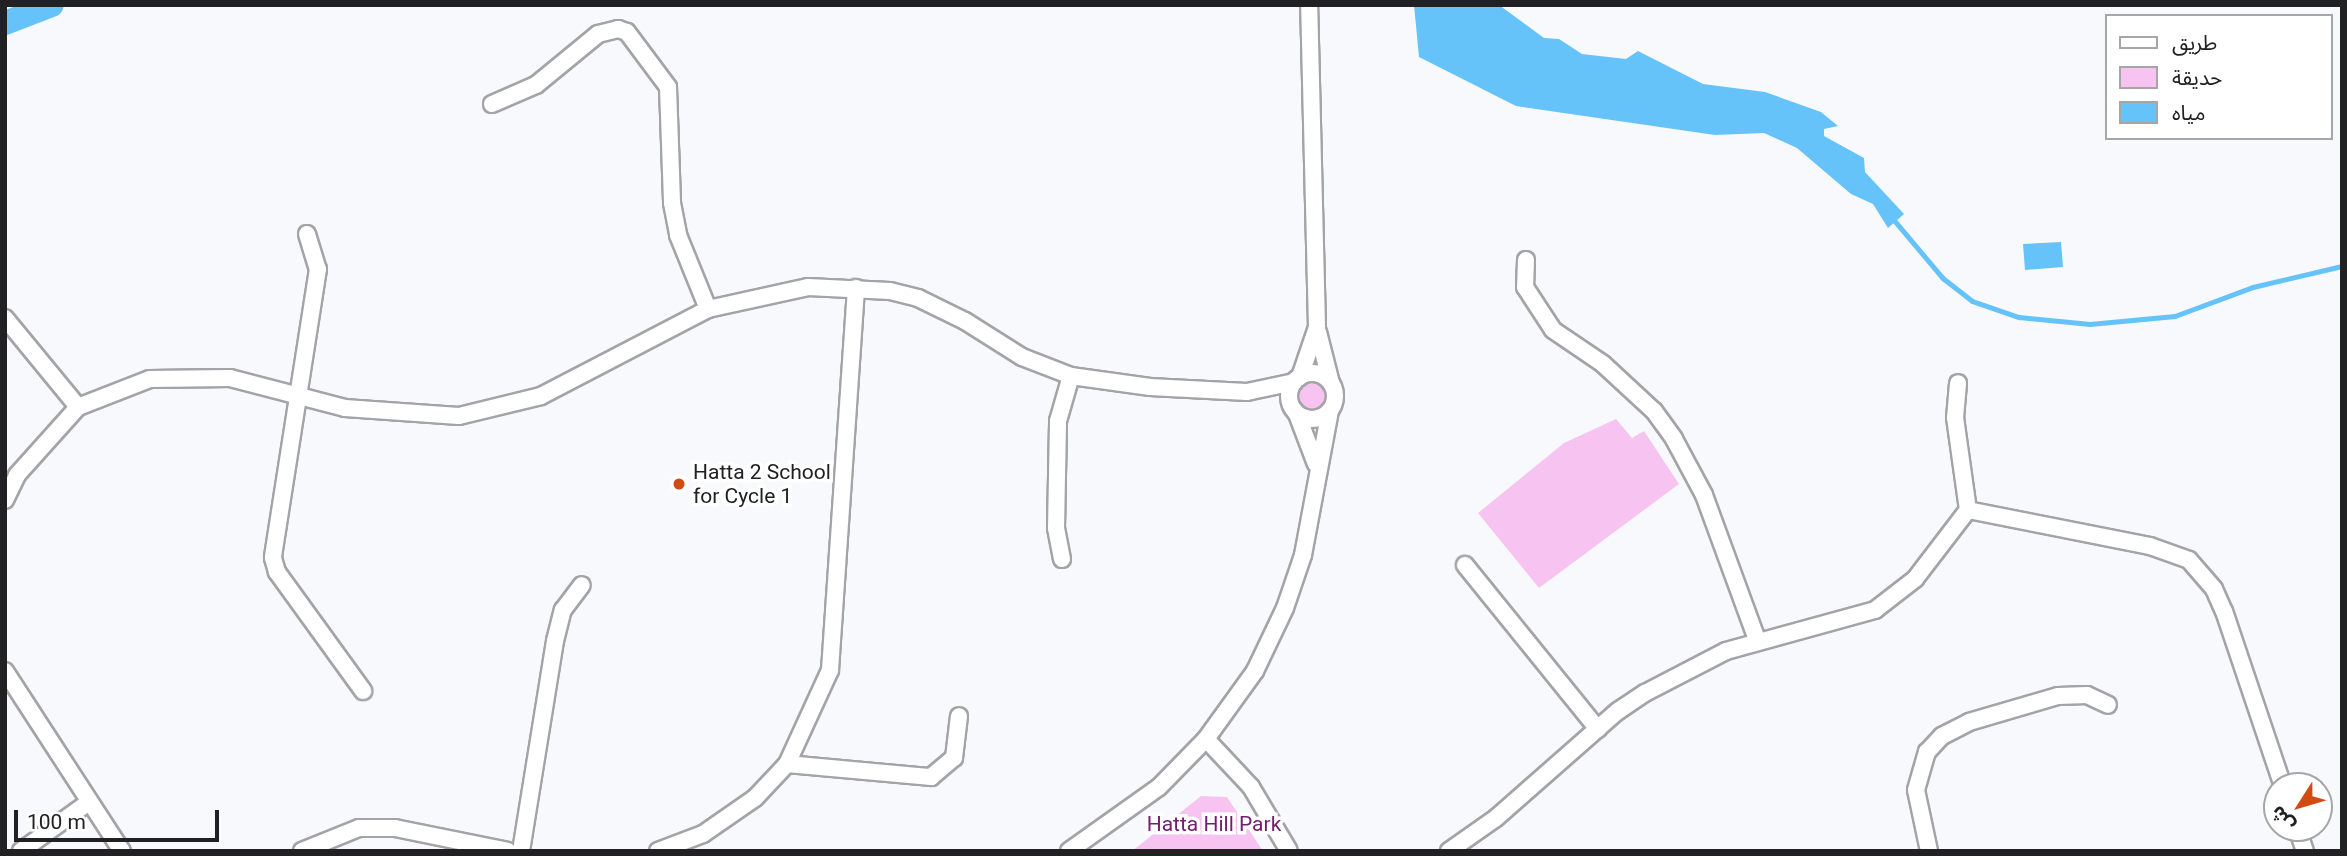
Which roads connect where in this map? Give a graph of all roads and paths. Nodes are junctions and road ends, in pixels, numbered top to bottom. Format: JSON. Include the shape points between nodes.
{"nodes":[{"id":1,"x":1309,"y":5,"type":"edge"},
{"id":2,"x":492,"y":104,"type":"dead end"},
{"id":3,"x":307,"y":234,"type":"dead end"},
{"id":4,"x":1526,"y":260,"type":"dead end"},
{"id":5,"x":856,"y":288,"type":"junction"},
{"id":6,"x":708,"y":309,"type":"junction"},
{"id":7,"x":5,"y":318,"type":"edge"},
{"id":8,"x":1317,"y":327,"type":"junction"},
{"id":9,"x":1071,"y":376,"type":"junction"},
{"id":10,"x":1297,"y":380,"type":"junction"},
{"id":11,"x":1331,"y":383,"type":"junction"},
{"id":12,"x":1958,"y":383,"type":"dead end"},
{"id":13,"x":1247,"y":392,"type":"junction"},
{"id":14,"x":296,"y":396,"type":"junction"},
{"id":15,"x":78,"y":407,"type":"junction"},
{"id":16,"x":1330,"y":411,"type":"junction"},
{"id":17,"x":1296,"y":412,"type":"junction"},
{"id":18,"x":1318,"y":473,"type":"junction"},
{"id":19,"x":5,"y":500,"type":"edge"},
{"id":20,"x":1968,"y":510,"type":"junction"},
{"id":21,"x":1062,"y":559,"type":"dead end"},
{"id":22,"x":1465,"y":565,"type":"dead end"},
{"id":23,"x":582,"y":585,"type":"dead end"},
{"id":24,"x":1756,"y":640,"type":"junction"},
{"id":25,"x":5,"y":671,"type":"edge"},
{"id":26,"x":363,"y":691,"type":"dead end"},
{"id":27,"x":2108,"y":705,"type":"dead end"},
{"id":28,"x":959,"y":716,"type":"dead end"},
{"id":29,"x":1598,"y":729,"type":"junction"},
{"id":30,"x":1206,"y":738,"type":"junction"},
{"id":31,"x":787,"y":764,"type":"junction"},
{"id":32,"x":2278,"y":772,"type":"edge"},
{"id":33,"x":89,"y":802,"type":"junction"},
{"id":34,"x":22,"y":851,"type":"edge"},
{"id":35,"x":122,"y":851,"type":"edge"},
{"id":36,"x":302,"y":851,"type":"edge"},
{"id":37,"x":509,"y":851,"type":"edge"},
{"id":38,"x":521,"y":851,"type":"edge"},
{"id":39,"x":658,"y":851,"type":"edge"},
{"id":40,"x":1069,"y":851,"type":"edge"},
{"id":41,"x":1289,"y":851,"type":"edge"},
{"id":42,"x":1449,"y":851,"type":"edge"},
{"id":43,"x":1929,"y":851,"type":"edge"}],
"edges":[{"from":1,"to":8,"type":"street"},
{"from":2,"to":6,"type":"street","via":[[536,85],[598,34],[618,29],[627,32],[668,87],[672,203],[678,235]]},
{"from":3,"to":14,"type":"street","via":[[318,268]]},
{"from":4,"to":24,"type":"street","via":[[1525,287],[1553,330],[1603,364],[1654,411],[1674,439],[1704,495]]},
{"from":5,"to":6,"type":"street","via":[[808,287]]},
{"from":5,"to":9,"type":"street","via":[[918,298],[1022,357]]},
{"from":5,"to":31,"type":"street","via":[[830,670]]},
{"from":6,"to":14,"type":"street","via":[[576,380],[512,406],[458,416],[410,416]]},
{"from":7,"to":15,"type":"street"},
{"from":8,"to":10,"type":"street"},
{"from":8,"to":11,"type":"street"},
{"from":9,"to":13,"type":"street","via":[[1150,387]]},
{"from":9,"to":21,"type":"street","via":[[1058,421],[1056,528]]},
{"from":10,"to":11,"type":"street","via":[[1317,374]]},
{"from":10,"to":13,"type":"street"},
{"from":10,"to":17,"type":"street","via":[[1289,397]]},
{"from":11,"to":16,"type":"street","via":[[1335,392]]},
{"from":12,"to":20,"type":"street","via":[[1955,418]]},
{"from":13,"to":17,"type":"street"},
{"from":14,"to":15,"type":"street","via":[[230,378],[187,376],[150,379]]},
{"from":14,"to":26,"type":"street","via":[[273,558],[277,572]]},
{"from":15,"to":19,"type":"street","via":[[17,475]]},
{"from":16,"to":17,"type":"street","via":[[1315,419]]},
{"from":16,"to":18,"type":"street"},
{"from":17,"to":18,"type":"street"},
{"from":18,"to":30,"type":"street","via":[[1303,555],[1285,608],[1255,671]]},
{"from":20,"to":24,"type":"street","via":[[1915,579],[1875,610]]},
{"from":20,"to":32,"type":"street","via":[[2150,546],[2189,560],[2214,589],[2224,611]]},
{"from":22,"to":29,"type":"street"},
{"from":23,"to":38,"type":"street","via":[[562,610]]},
{"from":24,"to":29,"type":"street","via":[[1645,693]]},
{"from":25,"to":33,"type":"street"},
{"from":27,"to":43,"type":"street","via":[[2087,695],[2058,696],[1969,722],[1942,736],[1927,752],[1916,790]]},
{"from":28,"to":31,"type":"street","via":[[954,758],[931,777]]},
{"from":29,"to":42,"type":"street","via":[[1531,790]]},
{"from":30,"to":40,"type":"street","via":[[1159,787]]},
{"from":30,"to":41,"type":"street","via":[[1251,787]]},
{"from":31,"to":39,"type":"street","via":[[755,798],[703,834]]},
{"from":33,"to":34,"type":"street"},
{"from":33,"to":35,"type":"street"},
{"from":36,"to":37,"type":"street","via":[[338,833],[395,828]]}]}
